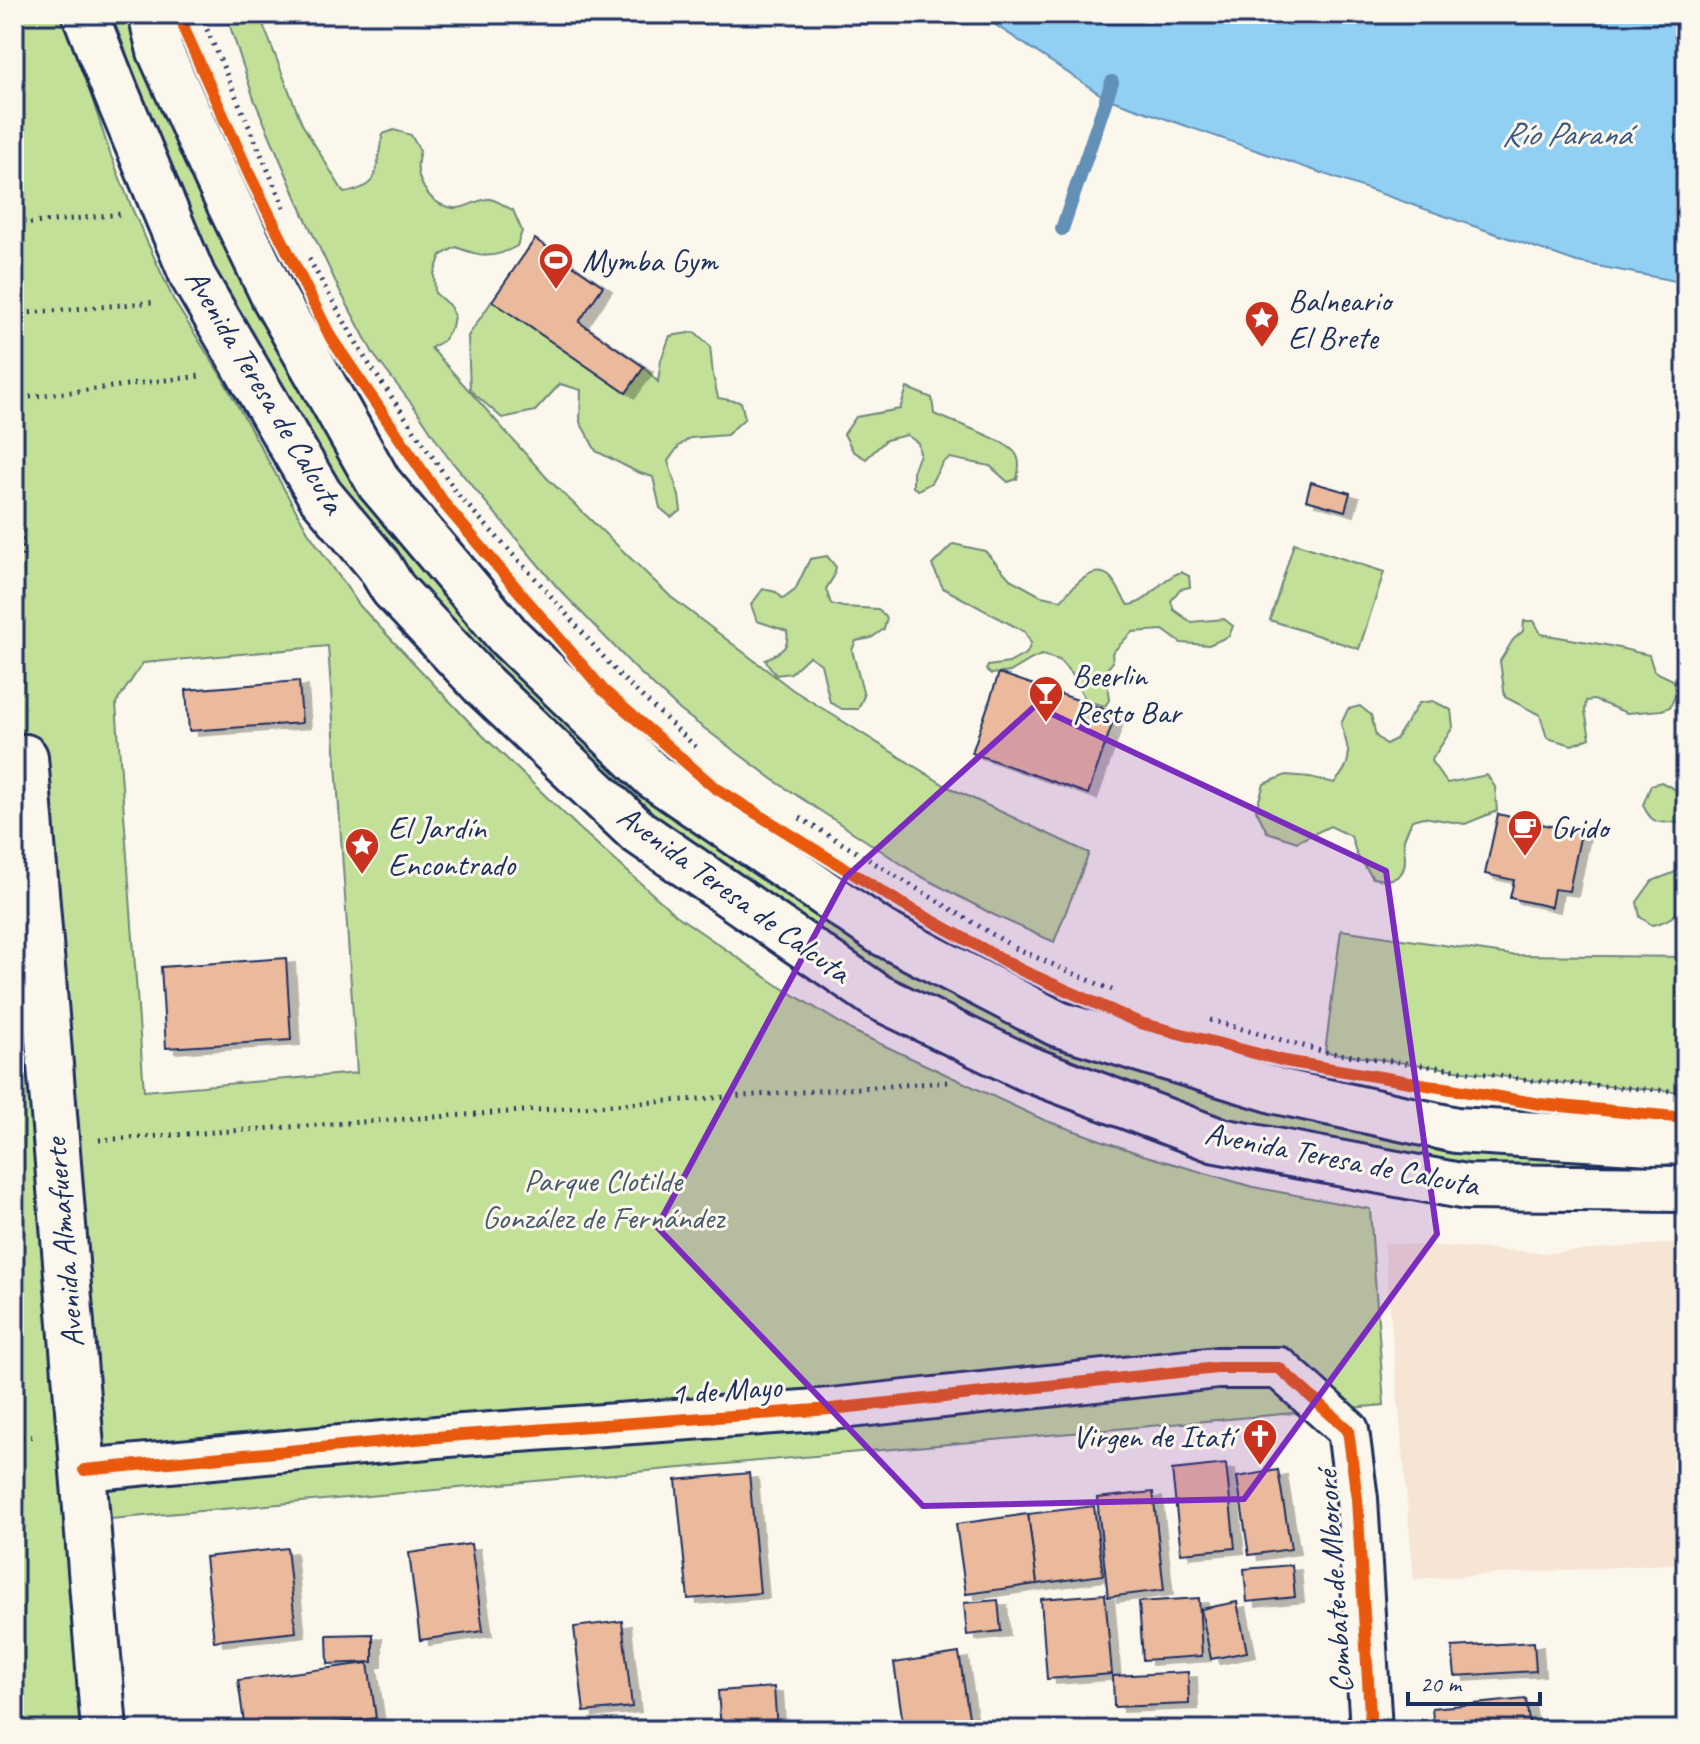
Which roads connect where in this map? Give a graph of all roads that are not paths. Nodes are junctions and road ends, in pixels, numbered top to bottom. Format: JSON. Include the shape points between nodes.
{"nodes":[{"id":1,"x":85,"y":14,"type":"edge"},
{"id":2,"x":151,"y":14,"type":"edge"},
{"id":3,"x":25,"y":757,"type":"dead end"},
{"id":4,"x":1686,"y":1141,"type":"edge"},
{"id":5,"x":1686,"y":1189,"type":"edge"},
{"id":6,"x":1348,"y":1430,"type":"joint"},
{"id":7,"x":84,"y":1470,"type":"junction"},
{"id":8,"x":104,"y":1730,"type":"edge"},
{"id":9,"x":1371,"y":1730,"type":"edge"}],
"edges":[{"from":1,"to":5,"type":"main road","name":"Avenida Teresa de Calcuta","via":[[193,277],[320,495],[393,589],[483,685],[637,831],[878,997],[1026,1068],[1216,1140],[1466,1187]]},
{"from":2,"to":4,"type":"main road","name":"Avenida Teresa de Calcuta","via":[[160,51],[267,284],[379,483],[509,637],[653,776],[881,932],[1058,1024],[1277,1091],[1456,1130]]},
{"from":3,"to":7,"type":"main road","name":"Avenida Almafuerte"},
{"from":6,"to":7,"type":"street","name":"1 de Mayo","via":[[1279,1368],[1217,1368],[831,1409],[463,1435]]},
{"from":6,"to":9,"type":"street","name":"Combate de Mbororé"},
{"from":7,"to":8,"type":"main road","name":"Avenida Almafuerte"}]}
